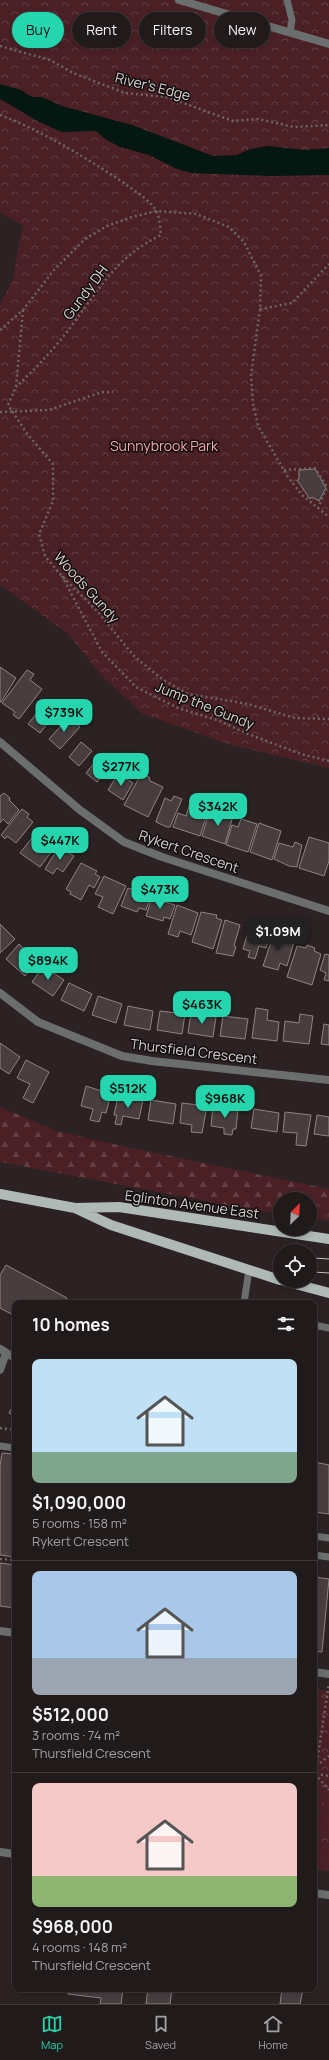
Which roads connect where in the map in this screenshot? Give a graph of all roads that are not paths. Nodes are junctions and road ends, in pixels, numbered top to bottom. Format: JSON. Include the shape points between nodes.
{"nodes":[{"id":1,"x":180,"y":0,"type":"edge"},
{"id":2,"x":287,"y":0,"type":"edge"},
{"id":3,"x":290,"y":32,"type":"junction"},
{"id":4,"x":329,"y":44,"type":"edge"},
{"id":5,"x":0,"y":742,"type":"edge"},
{"id":6,"x":329,"y":911,"type":"edge"},
{"id":7,"x":0,"y":993,"type":"edge"},
{"id":8,"x":329,"y":1080,"type":"edge"},
{"id":9,"x":0,"y":1194,"type":"edge"},
{"id":10,"x":75,"y":1208,"type":"junction"},
{"id":11,"x":329,"y":1239,"type":"edge"},
{"id":12,"x":249,"y":1270,"type":"junction"},
{"id":13,"x":273,"y":1278,"type":"edge"},
{"id":14,"x":310,"y":1288,"type":"edge"},
{"id":15,"x":329,"y":1293,"type":"edge"},
{"id":16,"x":244,"y":1300,"type":"edge"},
{"id":17,"x":317,"y":1326,"type":"edge"},
{"id":18,"x":329,"y":1328,"type":"edge"},
{"id":19,"x":3,"y":1351,"type":"edge"},
{"id":20,"x":12,"y":1356,"type":"edge"},
{"id":21,"x":0,"y":1370,"type":"edge"},
{"id":22,"x":0,"y":1446,"type":"edge"},
{"id":23,"x":12,"y":1448,"type":"edge"},
{"id":24,"x":317,"y":1536,"type":"edge"},
{"id":25,"x":329,"y":1538,"type":"edge"},
{"id":26,"x":317,"y":1555,"type":"edge"},
{"id":27,"x":329,"y":1557,"type":"edge"},
{"id":28,"x":0,"y":1631,"type":"edge"},
{"id":29,"x":12,"y":1633,"type":"edge"},
{"id":30,"x":317,"y":1672,"type":"edge"},
{"id":31,"x":329,"y":1674,"type":"edge"},
{"id":32,"x":0,"y":1852,"type":"edge"},
{"id":33,"x":12,"y":1854,"type":"edge"},
{"id":34,"x":317,"y":1893,"type":"edge"},
{"id":35,"x":329,"y":1895,"type":"edge"}],
"edges":[{"from":1,"to":3,"type":"street"},
{"from":2,"to":3,"type":"lane","via":[[292,20]]},
{"from":3,"to":4,"type":"street"},
{"from":5,"to":6,"type":"street","name":"Rykert Crescent","via":[[80,810],[124,842],[162,857]]},
{"from":7,"to":8,"type":"street","name":"Thursfield Crescent","via":[[38,1022],[122,1056]]},
{"from":9,"to":10,"type":"main road","name":"Eglinton Avenue East"},
{"from":10,"to":11,"type":"main road","name":"Eglinton Avenue East","via":[[119,1208]]},
{"from":10,"to":12,"type":"main road","name":"Eglinton Avenue East","via":[[111,1225]]},
{"from":12,"to":13,"type":"main road","name":"Eglinton Avenue East"},
{"from":12,"to":16,"type":"lane"},
{"from":14,"to":15,"type":"main road"},
{"from":17,"to":18,"type":"lane"},
{"from":19,"to":20,"type":"street"},
{"from":19,"to":21,"type":"street"},
{"from":22,"to":23,"type":"lane"},
{"from":24,"to":25,"type":"lane"},
{"from":26,"to":27,"type":"lane"},
{"from":28,"to":29,"type":"street"},
{"from":30,"to":31,"type":"street"},
{"from":32,"to":33,"type":"street"},
{"from":34,"to":35,"type":"street"}]}
